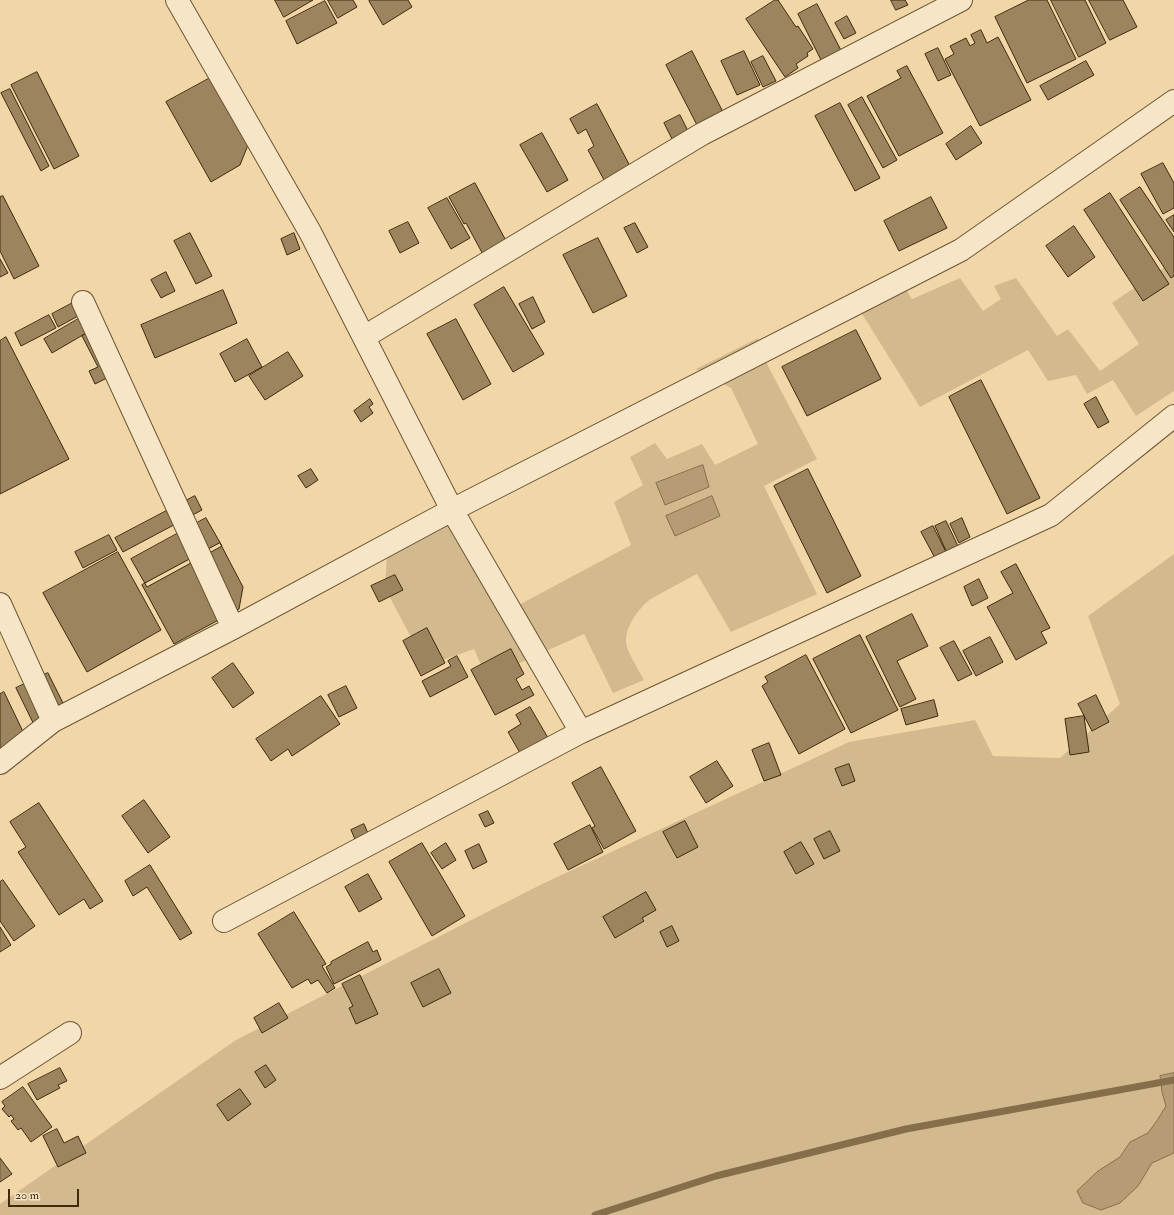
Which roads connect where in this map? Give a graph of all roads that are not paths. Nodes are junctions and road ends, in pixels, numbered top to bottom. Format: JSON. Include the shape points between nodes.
{"nodes":[{"id":1,"x":176,"y":0,"type":"edge"},
{"id":2,"x":961,"y":0,"type":"edge"},
{"id":3,"x":1174,"y":101,"type":"edge"},
{"id":4,"x":83,"y":302,"type":"dead end"},
{"id":5,"x":364,"y":337,"type":"junction"},
{"id":6,"x":1174,"y":416,"type":"edge"},
{"id":7,"x":452,"y":510,"type":"junction"},
{"id":8,"x":0,"y":604,"type":"edge"},
{"id":9,"x":233,"y":628,"type":"junction"},
{"id":10,"x":53,"y":721,"type":"junction"},
{"id":11,"x":581,"y":732,"type":"junction"},
{"id":12,"x":0,"y":763,"type":"edge"},
{"id":13,"x":224,"y":921,"type":"dead end"},
{"id":14,"x":70,"y":1033,"type":"dead end"},
{"id":15,"x":0,"y":1078,"type":"edge"}],
"edges":[{"from":1,"to":5,"type":"street","via":[[310,232]]},
{"from":2,"to":5,"type":"street","via":[[702,134]]},
{"from":3,"to":7,"type":"street","via":[[961,250]]},
{"from":4,"to":9,"type":"street"},
{"from":5,"to":7,"type":"street"},
{"from":6,"to":11,"type":"street","via":[[1052,515]]},
{"from":7,"to":9,"type":"street"},
{"from":7,"to":11,"type":"street"},
{"from":8,"to":10,"type":"street"},
{"from":9,"to":10,"type":"street"},
{"from":10,"to":12,"type":"street"},
{"from":11,"to":13,"type":"street"},
{"from":14,"to":15,"type":"street"}]}
